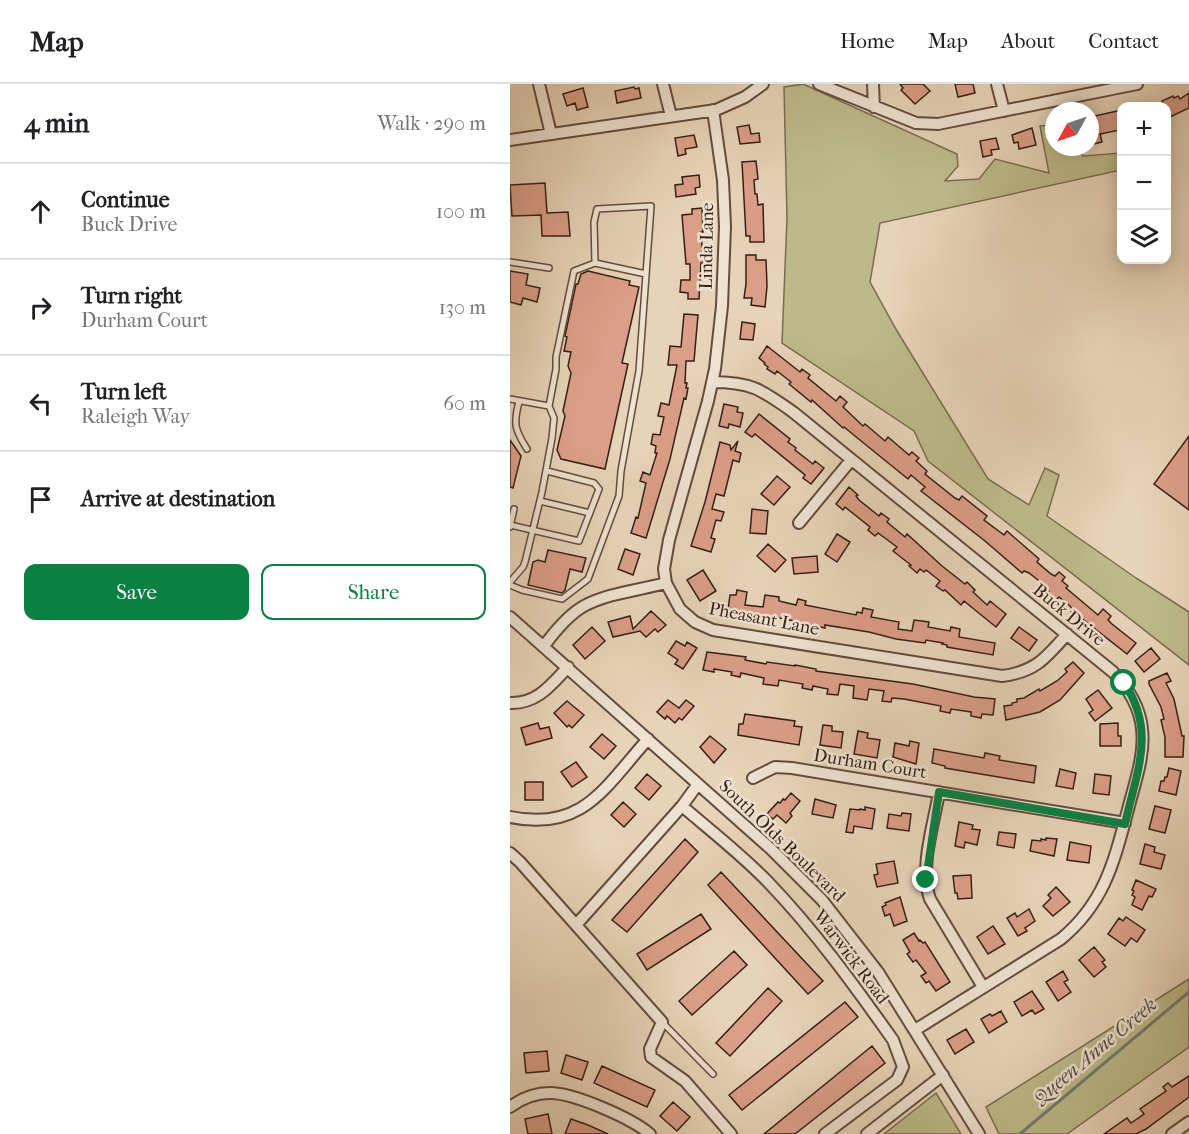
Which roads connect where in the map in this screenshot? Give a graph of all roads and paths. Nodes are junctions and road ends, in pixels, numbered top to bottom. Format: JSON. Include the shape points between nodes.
{"nodes":[{"id":1,"x":539,"y":84,"type":"edge"},
{"id":2,"x":663,"y":84,"type":"edge"},
{"id":3,"x":763,"y":84,"type":"edge"},
{"id":4,"x":819,"y":84,"type":"edge"},
{"id":5,"x":873,"y":84,"type":"edge"},
{"id":6,"x":997,"y":84,"type":"edge"},
{"id":7,"x":1137,"y":84,"type":"edge"},
{"id":8,"x":874,"y":106,"type":"junction"},
{"id":9,"x":712,"y":110,"type":"junction"},
{"id":10,"x":1004,"y":111,"type":"junction"},
{"id":11,"x":670,"y":116,"type":"junction"},
{"id":12,"x":551,"y":134,"type":"junction"},
{"id":13,"x":510,"y":140,"type":"edge"},
{"id":14,"x":510,"y":262,"type":"edge"},
{"id":15,"x":595,"y":262,"type":"junction"},
{"id":16,"x":549,"y":268,"type":"dead end"},
{"id":17,"x":646,"y":274,"type":"junction"},
{"id":18,"x":712,"y":382,"type":"junction"},
{"id":19,"x":511,"y":401,"type":"edge"},
{"id":20,"x":519,"y":402,"type":"junction"},
{"id":21,"x":549,"y":406,"type":"junction"},
{"id":22,"x":512,"y":419,"type":"edge"},
{"id":23,"x":527,"y":449,"type":"dead end"},
{"id":24,"x":851,"y":460,"type":"junction"},
{"id":25,"x":547,"y":471,"type":"junction"},
{"id":26,"x":540,"y":501,"type":"junction"},
{"id":27,"x":514,"y":509,"type":"dead end"},
{"id":28,"x":590,"y":513,"type":"junction"},
{"id":29,"x":800,"y":524,"type":"dead end"},
{"id":30,"x":510,"y":526,"type":"edge"},
{"id":31,"x":533,"y":529,"type":"junction"},
{"id":32,"x":510,"y":583,"type":"edge"},
{"id":33,"x":666,"y":583,"type":"junction"},
{"id":34,"x":510,"y":616,"type":"edge"},
{"id":35,"x":1067,"y":634,"type":"junction"},
{"id":36,"x":544,"y":646,"type":"junction"},
{"id":37,"x":567,"y":667,"type":"junction"},
{"id":38,"x":510,"y":704,"type":"edge"},
{"id":39,"x":648,"y":739,"type":"junction"},
{"id":40,"x":753,"y":778,"type":"dead end"},
{"id":41,"x":698,"y":784,"type":"junction"},
{"id":42,"x":939,"y":792,"type":"junction"},
{"id":43,"x":682,"y":806,"type":"junction"},
{"id":44,"x":510,"y":817,"type":"edge"},
{"id":45,"x":1125,"y":824,"type":"junction"},
{"id":46,"x":510,"y":854,"type":"edge"},
{"id":47,"x":576,"y":925,"type":"junction"},
{"id":48,"x":983,"y":987,"type":"junction"},
{"id":49,"x":662,"y":1022,"type":"junction"},
{"id":50,"x":915,"y":1030,"type":"junction"},
{"id":51,"x":713,"y":1074,"type":"dead end"},
{"id":52,"x":943,"y":1075,"type":"junction"},
{"id":53,"x":510,"y":1107,"type":"edge"},
{"id":54,"x":1189,"y":1122,"type":"edge"},
{"id":55,"x":650,"y":1134,"type":"edge"},
{"id":56,"x":731,"y":1134,"type":"edge"},
{"id":57,"x":825,"y":1134,"type":"edge"},
{"id":58,"x":867,"y":1134,"type":"edge"},
{"id":59,"x":979,"y":1134,"type":"edge"},
{"id":60,"x":1172,"y":1134,"type":"edge"}],
"edges":[{"from":1,"to":12,"type":"street"},
{"from":2,"to":11,"type":"street"},
{"from":3,"to":9,"type":"street","via":[[730,105]]},
{"from":4,"to":8,"type":"street"},
{"from":5,"to":8,"type":"street"},
{"from":6,"to":10,"type":"street"},
{"from":7,"to":10,"type":"street"},
{"from":8,"to":10,"type":"street","via":[[922,124]]},
{"from":9,"to":11,"type":"street"},
{"from":9,"to":18,"type":"street","name":"Linda Lane","via":[[723,180],[725,247]]},
{"from":11,"to":12,"type":"street"},
{"from":12,"to":13,"type":"street"},
{"from":14,"to":16,"type":"lane"},
{"from":15,"to":17,"type":"lane"},
{"from":15,"to":17,"type":"lane","via":[[597,209],[651,206]]},
{"from":15,"to":21,"type":"lane","via":[[574,271]]},
{"from":17,"to":32,"type":"lane","via":[[639,371],[619,496],[588,579],[562,599],[522,590]]},
{"from":18,"to":24,"type":"street","name":"Buck Drive","via":[[744,383],[767,394]]},
{"from":18,"to":33,"type":"street","name":"Pheasant Lane","via":[[666,554]]},
{"from":19,"to":20,"type":"lane"},
{"from":20,"to":21,"type":"lane"},
{"from":20,"to":22,"type":"lane"},
{"from":21,"to":25,"type":"lane","via":[[554,424]]},
{"from":22,"to":23,"type":"lane"},
{"from":24,"to":29,"type":"street"},
{"from":24,"to":35,"type":"street","name":"Buck Drive"},
{"from":25,"to":26,"type":"lane"},
{"from":25,"to":28,"type":"lane","via":[[594,483],[599,489]]},
{"from":26,"to":28,"type":"lane"},
{"from":26,"to":31,"type":"lane"},
{"from":27,"to":30,"type":"lane"},
{"from":28,"to":31,"type":"lane","via":[[579,541]]},
{"from":30,"to":31,"type":"lane"},
{"from":31,"to":32,"type":"lane","via":[[523,567]]},
{"from":33,"to":35,"type":"street","name":"Pheasant Lane","via":[[680,609],[713,630],[988,675],[1029,670],[1041,663]]},
{"from":33,"to":36,"type":"street","via":[[582,607]]},
{"from":34,"to":36,"type":"street","name":"South Olds Boulevard"},
{"from":35,"to":45,"type":"street","name":"Buck Drive","via":[[1124,683],[1142,723],[1141,756]]},
{"from":36,"to":37,"type":"street","name":"South Olds Boulevard"},
{"from":37,"to":38,"type":"street","via":[[537,697]]},
{"from":37,"to":39,"type":"street","name":"South Olds Boulevard"},
{"from":39,"to":41,"type":"street","name":"South Olds Boulevard"},
{"from":39,"to":44,"type":"street","via":[[583,807],[548,821]]},
{"from":40,"to":42,"type":"street","name":"Durham Court","via":[[775,767],[792,768]]},
{"from":41,"to":43,"type":"street"},
{"from":41,"to":50,"type":"street","name":"South Olds Boulevard","via":[[822,900],[864,952]]},
{"from":42,"to":45,"type":"street","name":"Durham Court"},
{"from":42,"to":48,"type":"street","via":[[926,870],[927,891]]},
{"from":43,"to":47,"type":"street"},
{"from":43,"to":57,"type":"street","name":"Warwick Road","via":[[769,882],[818,937],[893,1040],[903,1067],[897,1080]]},
{"from":45,"to":48,"type":"street","name":"Buck Drive","via":[[1103,889],[1089,912],[1061,939]]},
{"from":46,"to":47,"type":"street"},
{"from":47,"to":49,"type":"street"},
{"from":48,"to":50,"type":"street","name":"Buck Drive"},
{"from":49,"to":51,"type":"lane"},
{"from":49,"to":56,"type":"street","via":[[650,1049],[651,1057],[685,1081]]},
{"from":50,"to":52,"type":"street","name":"South Olds Boulevard"},
{"from":52,"to":58,"type":"street"},
{"from":52,"to":59,"type":"street","name":"South Olds Boulevard"},
{"from":53,"to":55,"type":"street","via":[[537,1094],[552,1093],[608,1111]]},
{"from":54,"to":60,"type":"street"}]}
